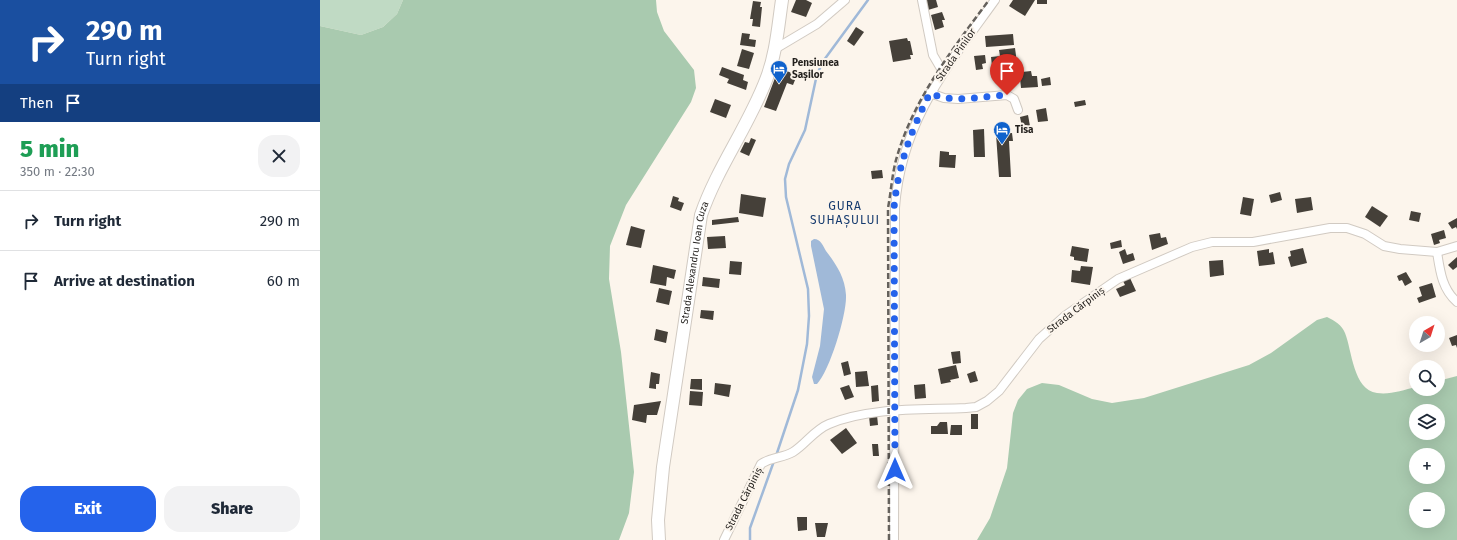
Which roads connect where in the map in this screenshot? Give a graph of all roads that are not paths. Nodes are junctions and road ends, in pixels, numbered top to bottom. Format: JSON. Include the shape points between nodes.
{"nodes":[{"id":1,"x":782,"y":0,"type":"edge"},
{"id":2,"x":845,"y":0,"type":"edge"},
{"id":3,"x":922,"y":0,"type":"edge"},
{"id":4,"x":995,"y":0,"type":"edge"},
{"id":5,"x":775,"y":49,"type":"junction"},
{"id":6,"x":944,"y":72,"type":"junction"},
{"id":7,"x":930,"y":93,"type":"junction"},
{"id":8,"x":1018,"y":110,"type":"dead end"},
{"id":9,"x":1457,"y":246,"type":"edge"},
{"id":10,"x":1437,"y":252,"type":"junction"},
{"id":11,"x":1457,"y":302,"type":"edge"},
{"id":12,"x":894,"y":411,"type":"junction"},
{"id":13,"x":659,"y":540,"type":"edge"},
{"id":14,"x":724,"y":540,"type":"edge"},
{"id":15,"x":894,"y":540,"type":"edge"}],
"edges":[{"from":1,"to":5,"type":"main road","name":"Strada Alexandru Ioan Cuza"},
{"from":2,"to":5,"type":"street","via":[[817,24]]},
{"from":3,"to":6,"type":"street","via":[[934,55]]},
{"from":4,"to":6,"type":"street","name":"Strada Pinilor"},
{"from":5,"to":13,"type":"main road","name":"Strada Alexandru Ioan Cuza","via":[[761,93],[712,187],[701,215],[662,467]]},
{"from":6,"to":7,"type":"street","name":"Strada Pinilor"},
{"from":7,"to":8,"type":"street","via":[[958,99],[1007,95],[1014,99]]},
{"from":7,"to":12,"type":"street","name":"Strada Pinilor","via":[[905,150],[896,192]]},
{"from":9,"to":10,"type":"street","name":"Strada Cărpiniș"},
{"from":10,"to":11,"type":"street","via":[[1443,282]]},
{"from":10,"to":12,"type":"street","name":"Strada Cărpiniș","via":[[1384,246],[1365,234],[1347,228],[1330,228],[1253,242],[1212,242],[1192,246],[1118,279],[1066,315],[1039,339],[999,391],[987,401],[976,407]]},
{"from":12,"to":14,"type":"street","name":"Strada Cărpiniș","via":[[868,414],[829,424],[810,436],[794,451],[768,459],[762,464]]},
{"from":12,"to":15,"type":"street","name":"Strada Pinilor"}]}
